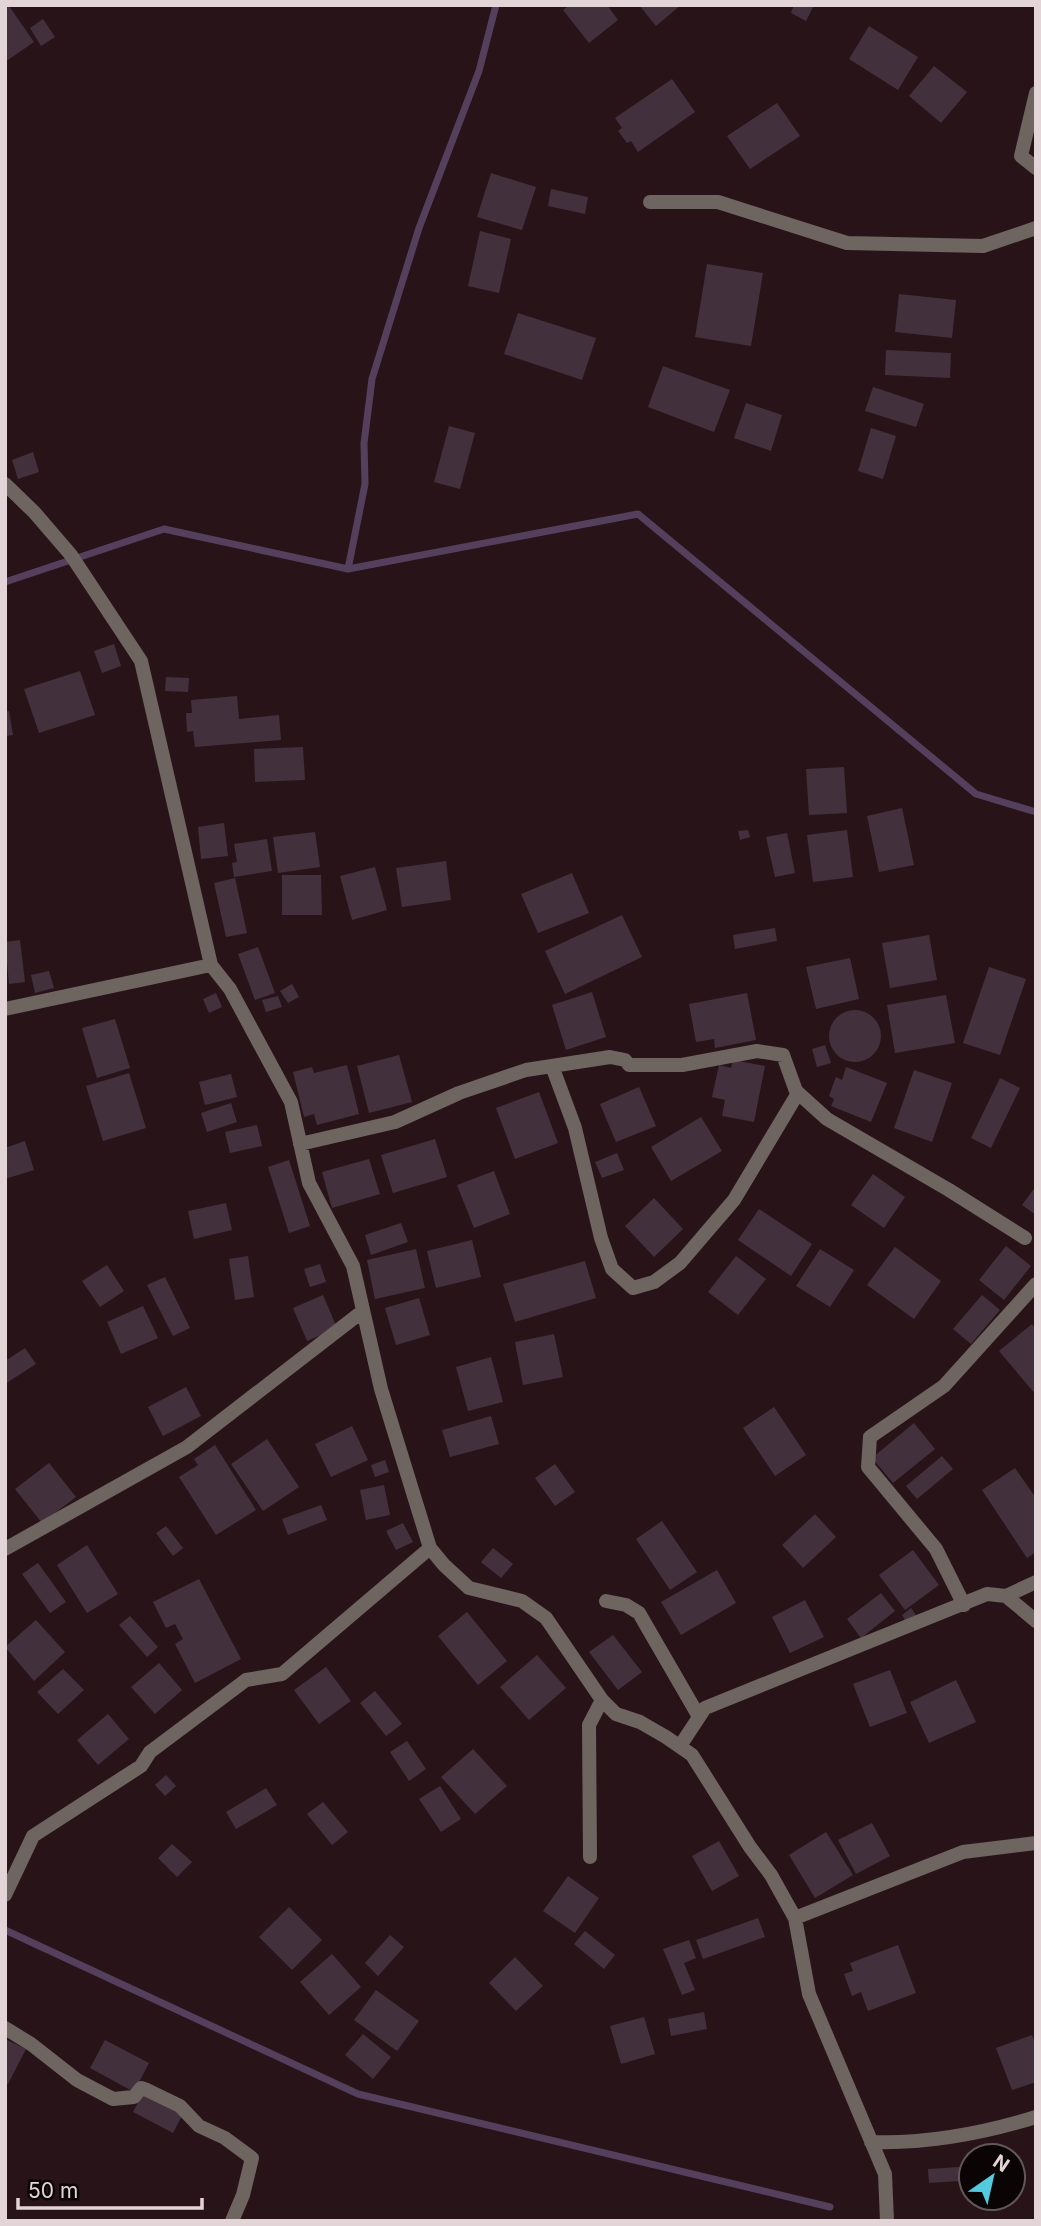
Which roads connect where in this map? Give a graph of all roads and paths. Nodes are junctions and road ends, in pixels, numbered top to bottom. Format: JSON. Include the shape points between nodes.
{"nodes":[{"id":1,"x":1036,"y":93,"type":"edge"},
{"id":2,"x":1036,"y":167,"type":"edge"},
{"id":3,"x":650,"y":202,"type":"dead end"},
{"id":4,"x":1036,"y":228,"type":"edge"},
{"id":5,"x":5,"y":484,"type":"edge"},
{"id":6,"x":211,"y":965,"type":"junction"},
{"id":7,"x":5,"y":1009,"type":"edge"},
{"id":8,"x":552,"y":1066,"type":"junction"},
{"id":9,"x":798,"y":1093,"type":"junction"},
{"id":10,"x":300,"y":1144,"type":"junction"},
{"id":11,"x":1025,"y":1238,"type":"dead end"},
{"id":12,"x":1036,"y":1284,"type":"edge"},
{"id":13,"x":363,"y":1311,"type":"junction"},
{"id":14,"x":430,"y":1548,"type":"junction"},
{"id":15,"x":5,"y":1549,"type":"edge"},
{"id":16,"x":1036,"y":1582,"type":"edge"},
{"id":17,"x":1006,"y":1596,"type":"junction"},
{"id":18,"x":606,"y":1601,"type":"dead end"},
{"id":19,"x":964,"y":1605,"type":"junction"},
{"id":20,"x":1036,"y":1621,"type":"edge"},
{"id":21,"x":602,"y":1700,"type":"junction"},
{"id":22,"x":698,"y":1715,"type":"junction"},
{"id":23,"x":680,"y":1746,"type":"junction"},
{"id":24,"x":1036,"y":1843,"type":"edge"},
{"id":25,"x":590,"y":1857,"type":"dead end"},
{"id":26,"x":5,"y":1895,"type":"edge"},
{"id":27,"x":794,"y":1918,"type":"junction"},
{"id":28,"x":5,"y":2028,"type":"edge"},
{"id":29,"x":1036,"y":2117,"type":"edge"},
{"id":30,"x":871,"y":2142,"type":"junction"},
{"id":31,"x":232,"y":2221,"type":"edge"},
{"id":32,"x":887,"y":2221,"type":"edge"}],
"edges":[{"from":1,"to":2,"type":"street","via":[[1021,156]]},
{"from":3,"to":4,"type":"street","via":[[718,201],[847,243],[983,246]]},
{"from":5,"to":6,"type":"street","via":[[71,555],[141,661]]},
{"from":6,"to":7,"type":"street"},
{"from":6,"to":10,"type":"street","via":[[230,989],[291,1101]]},
{"from":8,"to":9,"type":"street","via":[[610,1057],[629,1065],[682,1065],[757,1051],[783,1055]]},
{"from":8,"to":9,"type":"street","via":[[575,1128],[612,1269],[633,1288],[654,1282],[680,1263],[734,1200]]},
{"from":8,"to":10,"type":"street","via":[[459,1093],[395,1122]]},
{"from":9,"to":11,"type":"street","via":[[827,1119]]},
{"from":10,"to":13,"type":"street","via":[[309,1183],[353,1266]]},
{"from":12,"to":19,"type":"street","via":[[944,1386],[870,1437],[869,1467],[936,1549]]},
{"from":13,"to":14,"type":"street","via":[[381,1389]]},
{"from":13,"to":15,"type":"street","via":[[187,1447]]},
{"from":14,"to":21,"type":"street","via":[[469,1588],[523,1601],[545,1618]]},
{"from":14,"to":26,"type":"street","via":[[282,1674],[246,1680],[150,1752],[141,1766],[33,1836]]},
{"from":16,"to":17,"type":"street"},
{"from":17,"to":19,"type":"street","via":[[987,1594]]},
{"from":17,"to":20,"type":"street"},
{"from":18,"to":22,"type":"street","via":[[639,1613]]},
{"from":19,"to":22,"type":"street"},
{"from":21,"to":23,"type":"street","via":[[616,1713],[640,1721]]},
{"from":21,"to":25,"type":"street","via":[[589,1725]]},
{"from":22,"to":23,"type":"street"},
{"from":23,"to":27,"type":"street","via":[[710,1782]]},
{"from":24,"to":27,"type":"street","via":[[963,1852]]},
{"from":27,"to":30,"type":"street","via":[[808,1994]]},
{"from":28,"to":31,"type":"street","via":[[77,2080],[113,2099],[147,2090],[180,2106],[199,2126],[252,2158]]},
{"from":29,"to":30,"type":"street","via":[[987,2132],[904,2143]]},
{"from":30,"to":32,"type":"street","via":[[885,2174]]}]}
